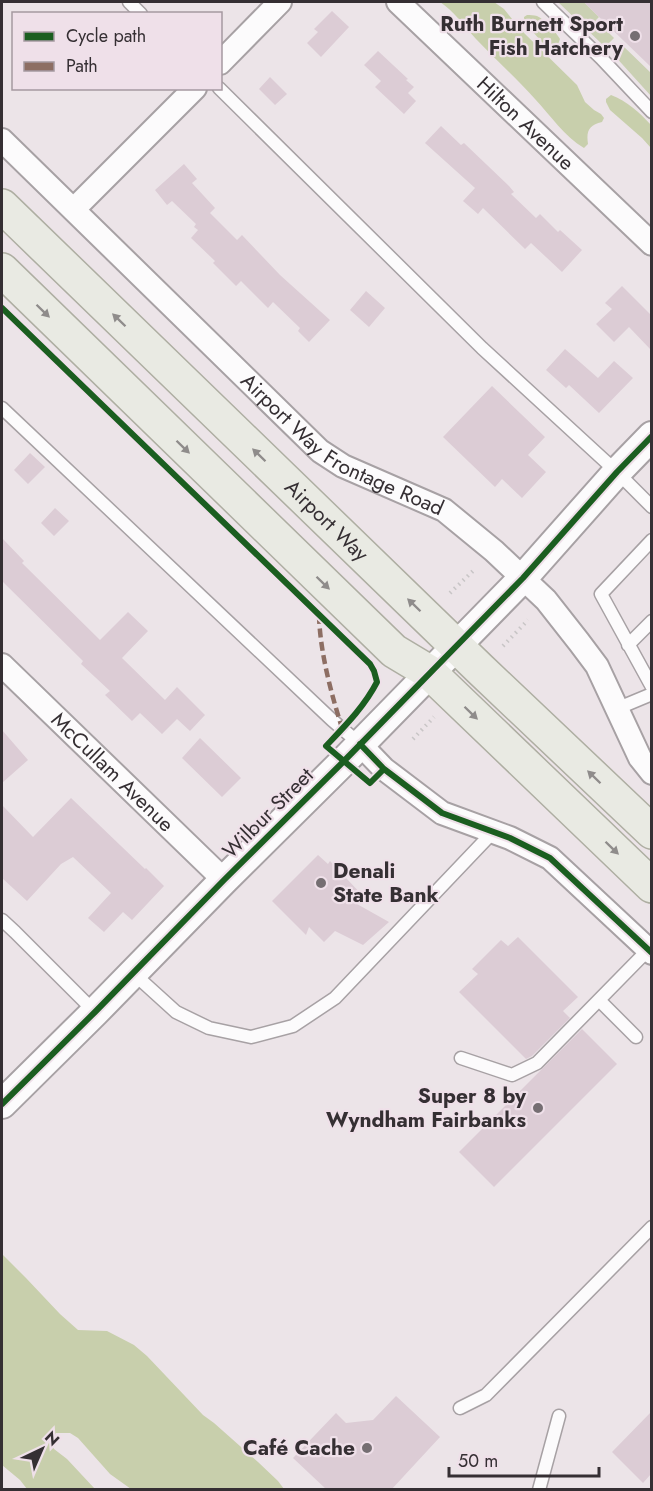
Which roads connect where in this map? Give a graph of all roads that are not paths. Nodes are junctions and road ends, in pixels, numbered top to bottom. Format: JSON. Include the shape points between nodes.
{"nodes":[{"id":1,"x":280,"y":2,"type":"edge"},
{"id":2,"x":398,"y":2,"type":"edge"},
{"id":3,"x":543,"y":2,"type":"edge"},
{"id":4,"x":222,"y":61,"type":"edge"},
{"id":5,"x":193,"y":90,"type":"edge"},
{"id":6,"x":221,"y":90,"type":"edge"},
{"id":7,"x":651,"y":112,"type":"edge"},
{"id":8,"x":2,"y":140,"type":"edge"},
{"id":9,"x":2,"y":206,"type":"edge"},
{"id":10,"x":74,"y":209,"type":"junction"},
{"id":11,"x":651,"y":244,"type":"edge"},
{"id":12,"x":2,"y":270,"type":"edge"},
{"id":13,"x":2,"y":408,"type":"edge"},
{"id":14,"x":651,"y":436,"type":"edge"},
{"id":15,"x":617,"y":472,"type":"junction"},
{"id":16,"x":651,"y":507,"type":"edge"},
{"id":17,"x":651,"y":540,"type":"edge"},
{"id":18,"x":523,"y":578,"type":"junction"},
{"id":19,"x":651,"y":621,"type":"edge"},
{"id":20,"x":628,"y":645,"type":"junction"},
{"id":21,"x":456,"y":646,"type":"junction"},
{"id":22,"x":2,"y":665,"type":"edge"},
{"id":23,"x":429,"y":672,"type":"junction"},
{"id":24,"x":651,"y":687,"type":"edge"},
{"id":25,"x":651,"y":694,"type":"edge"},
{"id":26,"x":616,"y":709,"type":"junction"},
{"id":27,"x":360,"y":744,"type":"junction"},
{"id":28,"x":651,"y":773,"type":"edge"},
{"id":29,"x":493,"y":832,"type":"junction"},
{"id":30,"x":651,"y":832,"type":"edge"},
{"id":31,"x":224,"y":880,"type":"junction"},
{"id":32,"x":651,"y":886,"type":"edge"},
{"id":33,"x":2,"y":920,"type":"edge"},
{"id":34,"x":650,"y":951,"type":"edge"},
{"id":35,"x":133,"y":973,"type":"junction"},
{"id":36,"x":598,"y":1000,"type":"junction"},
{"id":37,"x":94,"y":1012,"type":"junction"},
{"id":38,"x":636,"y":1037,"type":"dead end"},
{"id":39,"x":461,"y":1058,"type":"dead end"},
{"id":40,"x":2,"y":1104,"type":"edge"},
{"id":41,"x":651,"y":1227,"type":"edge"},
{"id":42,"x":460,"y":1408,"type":"dead end"},
{"id":43,"x":560,"y":1416,"type":"dead end"},
{"id":44,"x":539,"y":1490,"type":"edge"}],
"edges":[{"from":1,"to":4,"type":"street"},
{"from":2,"to":11,"type":"street","name":"Hilton Avenue"},
{"from":3,"to":7,"type":"lane"},
{"from":5,"to":10,"type":"street"},
{"from":6,"to":15,"type":"lane","via":[[482,348]]},
{"from":8,"to":10,"type":"street","name":"Airport Way Frontage Road"},
{"from":21,"to":9,"type":"main road","name":"Airport Way","one_way":true},
{"from":10,"to":18,"type":"street","name":"Airport Way Frontage Road","via":[[320,451],[364,476],[444,510]]},
{"from":12,"to":23,"type":"main road","one_way":true,"via":[[394,651]]},
{"from":13,"to":27,"type":"lane"},
{"from":14,"to":15,"type":"street","name":"Wilbur Street"},
{"from":15,"to":16,"type":"lane"},
{"from":15,"to":18,"type":"street","name":"Wilbur Street"},
{"from":17,"to":20,"type":"lane","via":[[601,594]]},
{"from":18,"to":21,"type":"street","name":"Wilbur Street"},
{"from":18,"to":26,"type":"street","name":"Airport Way Frontage Road","via":[[546,600],[597,666]]},
{"from":19,"to":20,"type":"lane"},
{"from":20,"to":24,"type":"lane"},
{"from":21,"to":23,"type":"street","name":"Wilbur Street"},
{"from":30,"to":21,"type":"main road","name":"Airport Way","one_way":true},
{"from":22,"to":31,"type":"street","name":"McCullam Avenue"},
{"from":23,"to":27,"type":"street","name":"Wilbur Street"},
{"from":23,"to":32,"type":"main road","one_way":true},
{"from":25,"to":26,"type":"lane"},
{"from":26,"to":28,"type":"street","name":"Airport Way Frontage Road"},
{"from":27,"to":29,"type":"street","via":[[384,769],[442,813]]},
{"from":27,"to":31,"type":"street","name":"Wilbur Street"},
{"from":29,"to":34,"type":"street","via":[[550,858]]},
{"from":29,"to":35,"type":"lane","via":[[335,998],[293,1026],[251,1037],[209,1028],[177,1012]]},
{"from":31,"to":35,"type":"street","name":"Wilbur Street"},
{"from":33,"to":37,"type":"lane"},
{"from":34,"to":36,"type":"lane"},
{"from":35,"to":37,"type":"street","name":"Wilbur Street"},
{"from":36,"to":38,"type":"lane"},
{"from":36,"to":39,"type":"lane","via":[[537,1064],[512,1075]]},
{"from":37,"to":40,"type":"street","name":"Wilbur Street"},
{"from":41,"to":42,"type":"lane","via":[[486,1395]]},
{"from":43,"to":44,"type":"lane"}]}
